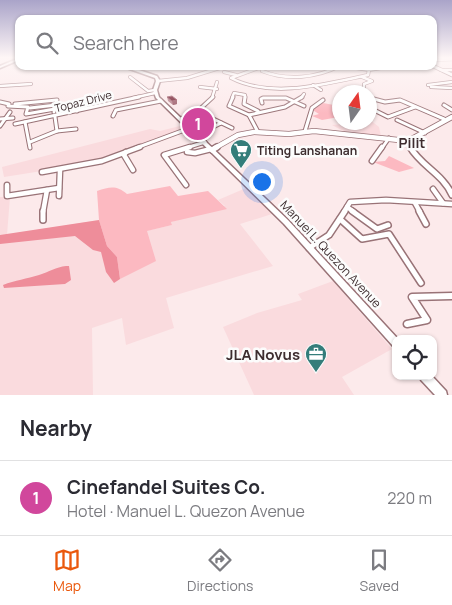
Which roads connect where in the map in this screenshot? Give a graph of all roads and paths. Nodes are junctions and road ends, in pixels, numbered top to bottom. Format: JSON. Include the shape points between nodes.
{"nodes":[{"id":1,"x":153,"y":76,"type":"edge"},
{"id":2,"x":192,"y":76,"type":"edge"},
{"id":3,"x":233,"y":76,"type":"edge"},
{"id":4,"x":130,"y":77,"type":"dead end"},
{"id":5,"x":361,"y":77,"type":"joint"},
{"id":6,"x":158,"y":81,"type":"junction"},
{"id":7,"x":218,"y":82,"type":"dead end"},
{"id":8,"x":452,"y":82,"type":"edge"},
{"id":9,"x":31,"y":84,"type":"dead end"},
{"id":10,"x":313,"y":85,"type":"junction"},
{"id":11,"x":364,"y":85,"type":"edge"},
{"id":12,"x":0,"y":86,"type":"edge"},
{"id":13,"x":200,"y":87,"type":"dead end"},
{"id":14,"x":452,"y":88,"type":"edge"},
{"id":15,"x":217,"y":89,"type":"junction"},
{"id":16,"x":321,"y":90,"type":"dead end"},
{"id":17,"x":155,"y":92,"type":"junction"},
{"id":18,"x":304,"y":94,"type":"dead end"},
{"id":19,"x":323,"y":100,"type":"dead end"},
{"id":20,"x":377,"y":100,"type":"edge"},
{"id":21,"x":161,"y":101,"type":"junction"},
{"id":22,"x":39,"y":102,"type":"junction"},
{"id":23,"x":270,"y":103,"type":"dead end"},
{"id":24,"x":297,"y":103,"type":"junction"},
{"id":25,"x":0,"y":104,"type":"edge"},
{"id":26,"x":7,"y":104,"type":"junction"},
{"id":27,"x":444,"y":105,"type":"dead end"},
{"id":28,"x":304,"y":106,"type":"dead end"},
{"id":29,"x":36,"y":107,"type":"junction"},
{"id":30,"x":415,"y":107,"type":"junction"},
{"id":31,"x":30,"y":108,"type":"junction"},
{"id":32,"x":70,"y":108,"type":"dead end"},
{"id":33,"x":55,"y":109,"type":"junction"},
{"id":34,"x":452,"y":110,"type":"edge"},
{"id":35,"x":77,"y":111,"type":"junction"},
{"id":36,"x":259,"y":111,"type":"junction"},
{"id":37,"x":10,"y":112,"type":"dead end"},
{"id":38,"x":377,"y":112,"type":"edge"},
{"id":39,"x":249,"y":115,"type":"junction"},
{"id":40,"x":113,"y":116,"type":"dead end"},
{"id":41,"x":207,"y":116,"type":"dead end"},
{"id":42,"x":452,"y":116,"type":"edge"},
{"id":43,"x":55,"y":117,"type":"junction"},
{"id":44,"x":13,"y":118,"type":"dead end"},
{"id":45,"x":0,"y":119,"type":"edge"},
{"id":46,"x":6,"y":119,"type":"junction"},
{"id":47,"x":181,"y":119,"type":"junction"},
{"id":48,"x":444,"y":119,"type":"junction"},
{"id":49,"x":397,"y":120,"type":"dead end"},
{"id":50,"x":25,"y":122,"type":"junction"},
{"id":51,"x":221,"y":123,"type":"junction"},
{"id":52,"x":14,"y":124,"type":"dead end"},
{"id":53,"x":0,"y":126,"type":"edge"},
{"id":54,"x":190,"y":128,"type":"junction"},
{"id":55,"x":232,"y":128,"type":"dead end"},
{"id":56,"x":76,"y":129,"type":"dead end"},
{"id":57,"x":57,"y":131,"type":"junction"},
{"id":58,"x":305,"y":131,"type":"junction"},
{"id":59,"x":256,"y":132,"type":"junction"},
{"id":60,"x":425,"y":133,"type":"junction"},
{"id":61,"x":197,"y":135,"type":"junction"},
{"id":62,"x":390,"y":138,"type":"junction"},
{"id":63,"x":408,"y":141,"type":"junction"},
{"id":64,"x":30,"y":142,"type":"junction"},
{"id":65,"x":205,"y":142,"type":"junction"},
{"id":66,"x":30,"y":148,"type":"dead end"},
{"id":67,"x":212,"y":149,"type":"junction"},
{"id":68,"x":126,"y":152,"type":"junction"},
{"id":69,"x":186,"y":152,"type":"dead end"},
{"id":70,"x":372,"y":161,"type":"dead end"},
{"id":71,"x":60,"y":170,"type":"junction"},
{"id":72,"x":133,"y":170,"type":"dead end"},
{"id":73,"x":42,"y":172,"type":"dead end"},
{"id":74,"x":7,"y":185,"type":"dead end"},
{"id":75,"x":186,"y":185,"type":"dead end"},
{"id":76,"x":59,"y":188,"type":"junction"},
{"id":77,"x":433,"y":189,"type":"dead end"},
{"id":78,"x":47,"y":190,"type":"junction"},
{"id":79,"x":452,"y":195,"type":"edge"},
{"id":80,"x":59,"y":196,"type":"dead end"},
{"id":81,"x":414,"y":202,"type":"junction"},
{"id":82,"x":443,"y":203,"type":"junction"},
{"id":83,"x":452,"y":204,"type":"edge"},
{"id":84,"x":347,"y":207,"type":"junction"},
{"id":85,"x":340,"y":219,"type":"junction"},
{"id":86,"x":42,"y":220,"type":"dead end"},
{"id":87,"x":426,"y":224,"type":"dead end"},
{"id":88,"x":388,"y":225,"type":"dead end"},
{"id":89,"x":309,"y":248,"type":"junction"},
{"id":90,"x":421,"y":283,"type":"dead end"},
{"id":91,"x":452,"y":296,"type":"edge"},
{"id":92,"x":407,"y":324,"type":"dead end"},
{"id":93,"x":392,"y":339,"type":"edge"},
{"id":94,"x":429,"y":380,"type":"edge"},
{"id":95,"x":442,"y":395,"type":"edge"}],
"edges":[{"from":1,"to":6,"type":"main road"},
{"from":2,"to":6,"type":"street"},
{"from":3,"to":10,"type":"street","via":[[232,80],[264,89]]},
{"from":4,"to":17,"type":"street"},
{"from":5,"to":10,"type":"street"},
{"from":5,"to":11,"type":"street","via":[[372,81]]},
{"from":6,"to":17,"type":"main road"},
{"from":7,"to":15,"type":"street"},
{"from":8,"to":14,"type":"street","via":[[428,86]]},
{"from":9,"to":12,"type":"street"},
{"from":10,"to":16,"type":"street"},
{"from":13,"to":15,"type":"street"},
{"from":15,"to":47,"type":"street","via":[[206,106]]},
{"from":17,"to":21,"type":"main road","name":"Manuel L. Quezon Avenue"},
{"from":17,"to":35,"type":"street","name":"Topaz Drive"},
{"from":18,"to":24,"type":"street"},
{"from":19,"to":58,"type":"street","via":[[313,106]]},
{"from":20,"to":30,"type":"street","via":[[400,100]]},
{"from":21,"to":40,"type":"street","via":[[116,110]]},
{"from":21,"to":47,"type":"main road","name":"Manuel L. Quezon Avenue"},
{"from":22,"to":26,"type":"street"},
{"from":22,"to":29,"type":"street"},
{"from":22,"to":33,"type":"street","via":[[57,100]]},
{"from":23,"to":24,"type":"street","via":[[264,104],[261,99],[283,98]]},
{"from":24,"to":28,"type":"street"},
{"from":24,"to":36,"type":"street","via":[[289,108]]},
{"from":25,"to":26,"type":"street"},
{"from":26,"to":31,"type":"street"},
{"from":27,"to":34,"type":"street"},
{"from":29,"to":31,"type":"street"},
{"from":29,"to":33,"type":"street"},
{"from":30,"to":38,"type":"street","via":[[387,117]]},
{"from":30,"to":48,"type":"street"},
{"from":31,"to":33,"type":"street","via":[[26,114]]},
{"from":32,"to":35,"type":"street"},
{"from":35,"to":43,"type":"street","name":"Topaz Drive"},
{"from":36,"to":39,"type":"street"},
{"from":36,"to":39,"type":"street","via":[[244,104],[246,96],[236,93],[228,106]]},
{"from":37,"to":46,"type":"street"},
{"from":39,"to":59,"type":"street"},
{"from":41,"to":51,"type":"street"},
{"from":42,"to":48,"type":"street"},
{"from":43,"to":50,"type":"street","name":"Topaz Drive"},
{"from":43,"to":57,"type":"street"},
{"from":44,"to":46,"type":"street"},
{"from":45,"to":46,"type":"street"},
{"from":46,"to":53,"type":"street"},
{"from":47,"to":54,"type":"main road","name":"Manuel L. Quezon Avenue"},
{"from":48,"to":60,"type":"street"},
{"from":49,"to":60,"type":"street"},
{"from":50,"to":52,"type":"street","name":"Topaz Drive"},
{"from":50,"to":64,"type":"street"},
{"from":51,"to":55,"type":"street"},
{"from":51,"to":61,"type":"street"},
{"from":54,"to":61,"type":"main road","name":"Manuel L. Quezon Avenue"},
{"from":54,"to":68,"type":"street"},
{"from":56,"to":57,"type":"street"},
{"from":57,"to":64,"type":"street"},
{"from":58,"to":59,"type":"street","via":[[289,134]]},
{"from":58,"to":62,"type":"street"},
{"from":59,"to":67,"type":"street","via":[[238,135]]},
{"from":60,"to":63,"type":"street"},
{"from":61,"to":65,"type":"main road","name":"Manuel L. Quezon Avenue"},
{"from":62,"to":63,"type":"street"},
{"from":62,"to":70,"type":"street"},
{"from":63,"to":79,"type":"street","via":[[447,183]]},
{"from":64,"to":66,"type":"street"},
{"from":65,"to":67,"type":"main road","name":"Manuel L. Quezon Avenue"},
{"from":65,"to":75,"type":"street","via":[[164,155]]},
{"from":67,"to":69,"type":"street"},
{"from":67,"to":89,"type":"main road","name":"Manuel L. Quezon Avenue"},
{"from":68,"to":71,"type":"street","via":[[102,162]]},
{"from":68,"to":72,"type":"street","via":[[124,155]]},
{"from":71,"to":73,"type":"street"},
{"from":71,"to":76,"type":"street"},
{"from":74,"to":78,"type":"street","via":[[7,196]]},
{"from":76,"to":78,"type":"street"},
{"from":76,"to":80,"type":"street"},
{"from":77,"to":82,"type":"street"},
{"from":78,"to":86,"type":"street"},
{"from":81,"to":82,"type":"street"},
{"from":81,"to":84,"type":"street","via":[[353,201]]},
{"from":81,"to":87,"type":"street"},
{"from":82,"to":83,"type":"street"},
{"from":84,"to":85,"type":"street"},
{"from":84,"to":88,"type":"street","via":[[377,230]]},
{"from":85,"to":89,"type":"street","via":[[323,242]]},
{"from":85,"to":90,"type":"street","via":[[362,239],[391,237]]},
{"from":89,"to":93,"type":"main road","name":"Manuel L. Quezon Avenue"},
{"from":91,"to":92,"type":"street","via":[[412,297],[427,320]]},
{"from":94,"to":95,"type":"main road"}]}
